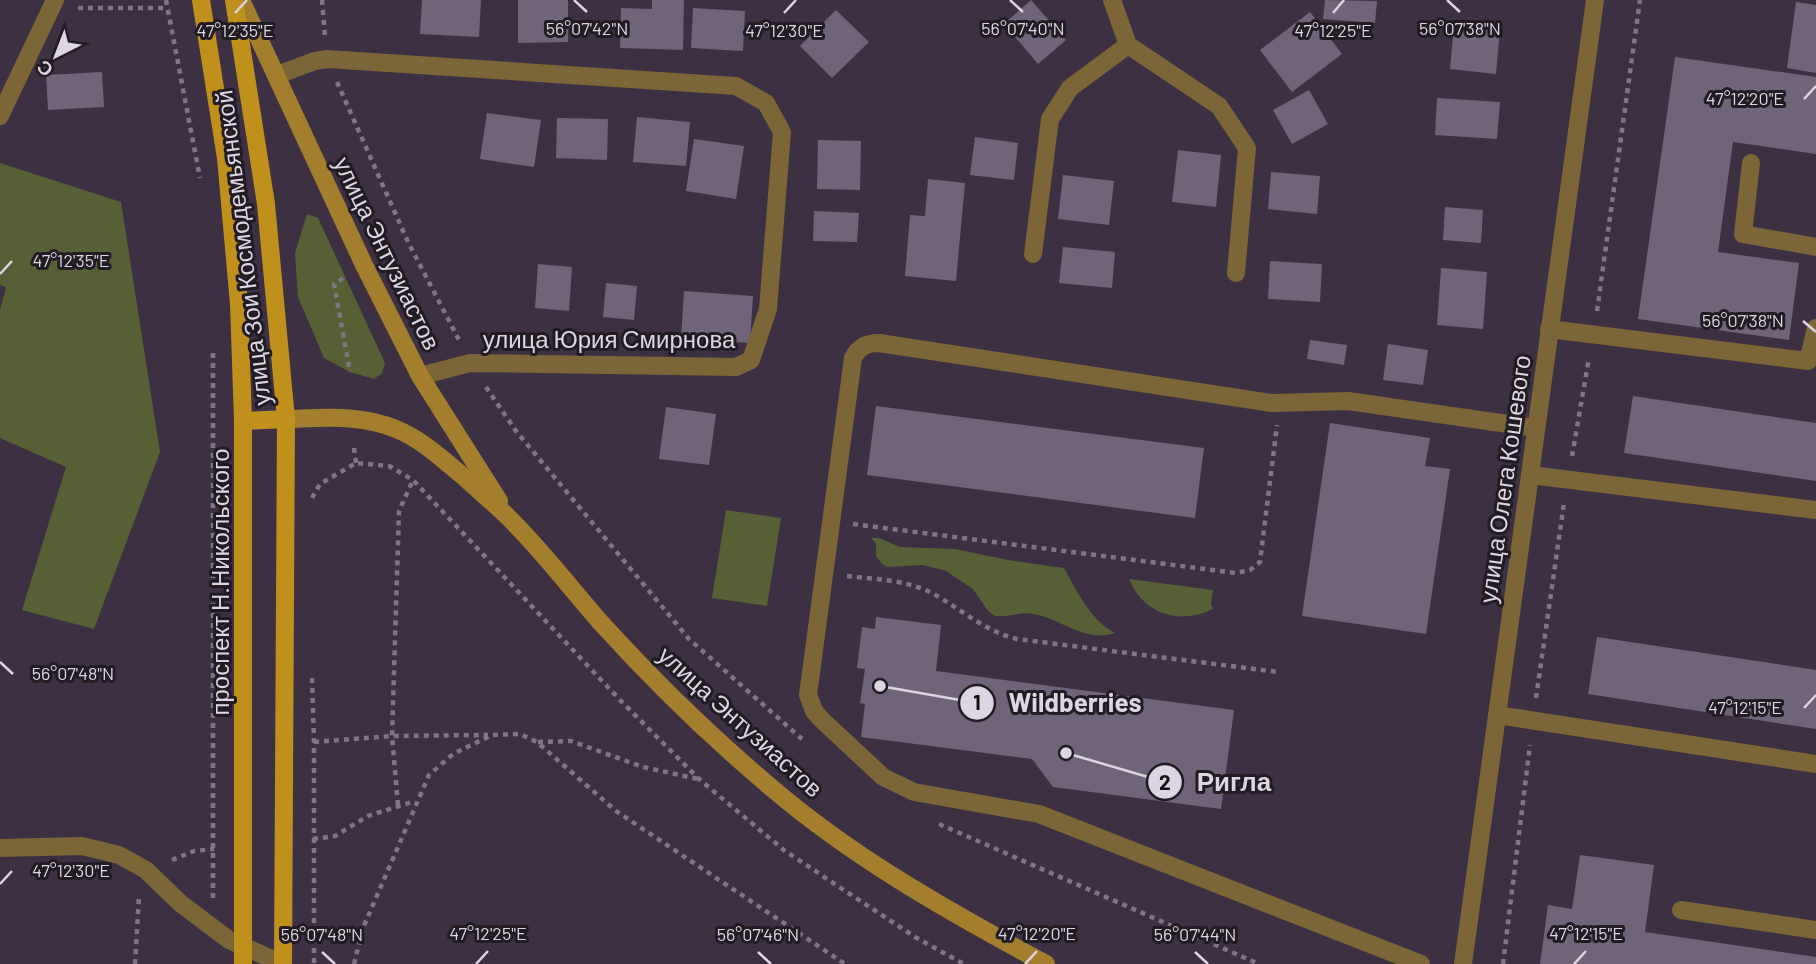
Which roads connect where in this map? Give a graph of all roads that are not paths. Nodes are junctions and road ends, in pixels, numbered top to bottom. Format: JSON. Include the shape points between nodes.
{"nodes":[{"id":1,"x":201,"y":0,"type":"edge"},
{"id":2,"x":234,"y":0,"type":"edge"},
{"id":3,"x":242,"y":0,"type":"edge"},
{"id":4,"x":1112,"y":0,"type":"edge"},
{"id":5,"x":1595,"y":0,"type":"edge"},
{"id":6,"x":53,"y":4,"type":"edge"},
{"id":7,"x":1128,"y":45,"type":"junction"},
{"id":8,"x":277,"y":75,"type":"junction"},
{"id":9,"x":19,"y":77,"type":"junction"},
{"id":10,"x":0,"y":83,"type":"edge"},
{"id":11,"x":0,"y":116,"type":"edge"},
{"id":12,"x":1751,"y":163,"type":"dead end"},
{"id":13,"x":1816,"y":247,"type":"edge"},
{"id":14,"x":1033,"y":254,"type":"dead end"},
{"id":15,"x":1236,"y":273,"type":"dead end"},
{"id":16,"x":1816,"y":328,"type":"edge"},
{"id":17,"x":1549,"y":329,"type":"junction"},
{"id":18,"x":420,"y":376,"type":"junction"},
{"id":19,"x":286,"y":419,"type":"junction"},
{"id":20,"x":243,"y":421,"type":"junction"},
{"id":21,"x":1536,"y":428,"type":"junction"},
{"id":22,"x":1530,"y":475,"type":"junction"},
{"id":23,"x":1816,"y":510,"type":"edge"},
{"id":24,"x":509,"y":517,"type":"junction"},
{"id":25,"x":1497,"y":715,"type":"junction"},
{"id":26,"x":1816,"y":764,"type":"edge"},
{"id":27,"x":0,"y":848,"type":"edge"},
{"id":28,"x":1681,"y":910,"type":"dead end"},
{"id":29,"x":1816,"y":930,"type":"edge"},
{"id":30,"x":243,"y":964,"type":"edge"},
{"id":31,"x":283,"y":964,"type":"edge"},
{"id":32,"x":1046,"y":964,"type":"edge"},
{"id":33,"x":1421,"y":964,"type":"edge"},
{"id":34,"x":1463,"y":964,"type":"edge"}],
"edges":[{"from":1,"to":20,"type":"main road","name":"улица Зои Космодемьянской","via":[[226,159],[239,304]]},
{"from":2,"to":19,"type":"main road","name":"улица Зои Космодемьянской","via":[[266,204]]},
{"from":3,"to":8,"type":"main road","name":"улица Энтузиастов"},
{"from":4,"to":7,"type":"street"},
{"from":5,"to":17,"type":"street","name":"улица Олега Кошевого"},
{"from":6,"to":9,"type":"street"},
{"from":7,"to":14,"type":"street","via":[[1070,88],[1050,119]]},
{"from":7,"to":15,"type":"street","via":[[1219,106],[1247,148]]},
{"from":8,"to":18,"type":"main road","name":"улица Энтузиастов"},
{"from":8,"to":18,"type":"street","name":"улица Юрия Смирнова","via":[[327,59],[736,86],[766,103],[782,132],[768,309],[751,360],[736,367],[470,363]]},
{"from":9,"to":10,"type":"street"},
{"from":9,"to":11,"type":"street"},
{"from":12,"to":13,"type":"street","via":[[1743,234]]},
{"from":16,"to":17,"type":"street","via":[[1808,361]]},
{"from":17,"to":21,"type":"street","name":"улица Олега Кошевого"},
{"from":18,"to":24,"type":"main road","name":"улица Энтузиастов"},
{"from":19,"to":20,"type":"main road"},
{"from":19,"to":24,"type":"main road","name":"улица Энтузиастов","via":[[361,418],[400,430],[449,464]]},
{"from":19,"to":31,"type":"main road","name":"улица Зои Космодемьянской"},
{"from":20,"to":30,"type":"main road","name":"проспект Н.Никольского"},
{"from":21,"to":22,"type":"street","name":"улица Олега Кошевого"},
{"from":21,"to":33,"type":"street","via":[[1348,401],[1280,403],[869,343],[853,358],[808,695],[822,720],[883,777],[922,794],[1040,814]]},
{"from":22,"to":23,"type":"street"},
{"from":22,"to":25,"type":"street","name":"улица Олега Кошевого"},
{"from":24,"to":32,"type":"main road","name":"улица Энтузиастов","via":[[604,626],[697,722],[768,785],[864,858],[946,910]]},
{"from":25,"to":26,"type":"street"},
{"from":25,"to":34,"type":"street","name":"улица Олега Кошевого"},
{"from":27,"to":31,"type":"street","via":[[82,846],[119,855],[146,870],[229,940]]},
{"from":28,"to":29,"type":"street"}]}
